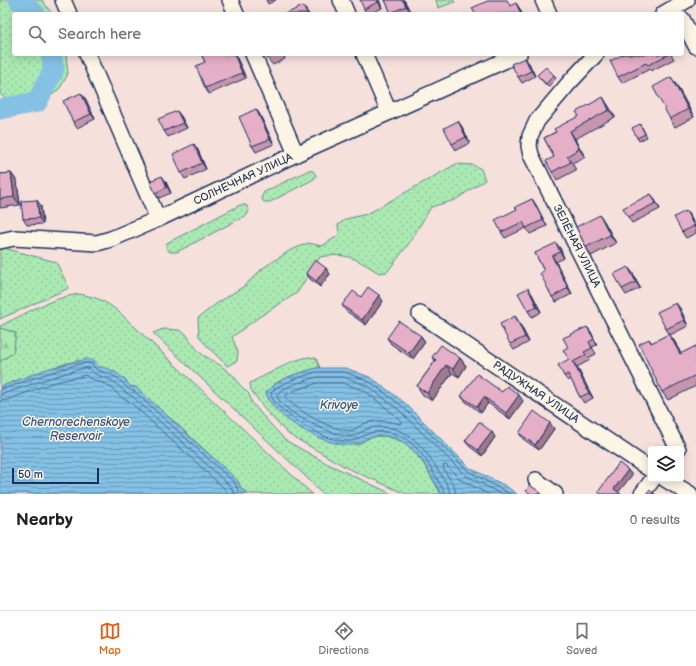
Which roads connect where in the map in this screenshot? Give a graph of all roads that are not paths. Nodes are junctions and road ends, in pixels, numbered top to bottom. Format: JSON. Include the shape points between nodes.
{"nodes":[{"id":1,"x":63,"y":0,"type":"edge"},
{"id":2,"x":230,"y":0,"type":"edge"},
{"id":3,"x":341,"y":0,"type":"edge"},
{"id":4,"x":543,"y":0,"type":"edge"},
{"id":5,"x":69,"y":12,"type":"edge"},
{"id":6,"x":235,"y":12,"type":"edge"},
{"id":7,"x":346,"y":12,"type":"edge"},
{"id":8,"x":548,"y":12,"type":"edge"},
{"id":9,"x":684,"y":24,"type":"edge"},
{"id":10,"x":696,"y":46,"type":"edge"},
{"id":11,"x":88,"y":56,"type":"edge"},
{"id":12,"x":254,"y":56,"type":"edge"},
{"id":13,"x":365,"y":56,"type":"edge"},
{"id":14,"x":515,"y":56,"type":"edge"},
{"id":15,"x":594,"y":56,"type":"edge"},
{"id":16,"x":389,"y":112,"type":"junction"},
{"id":17,"x":296,"y":154,"type":"junction"},
{"id":18,"x":158,"y":219,"type":"junction"},
{"id":19,"x":0,"y":241,"type":"edge"},
{"id":20,"x":420,"y":314,"type":"dead end"},
{"id":21,"x":676,"y":446,"type":"edge"},
{"id":22,"x":648,"y":468,"type":"edge"},
{"id":23,"x":536,"y":480,"type":"dead end"},
{"id":24,"x":650,"y":482,"type":"edge"},
{"id":25,"x":672,"y":482,"type":"edge"},
{"id":26,"x":555,"y":494,"type":"edge"},
{"id":27,"x":642,"y":494,"type":"edge"},
{"id":28,"x":690,"y":494,"type":"edge"}],
"edges":[{"from":1,"to":5,"type":"street"},
{"from":2,"to":6,"type":"street"},
{"from":3,"to":7,"type":"street"},
{"from":4,"to":8,"type":"street"},
{"from":9,"to":10,"type":"street"},
{"from":11,"to":18,"type":"street"},
{"from":12,"to":17,"type":"street"},
{"from":13,"to":16,"type":"street"},
{"from":14,"to":16,"type":"street","name":"СОЛНЕЧНАЯ УЛИЦА"},
{"from":15,"to":21,"type":"street","name":"ЗЕЛЁНАЯ УЛИЦА","via":[[537,121],[530,136],[529,146],[531,155]]},
{"from":16,"to":17,"type":"street","name":"СОЛНЕЧНАЯ УЛИЦА"},
{"from":17,"to":18,"type":"street","name":"СОЛНЕЧНАЯ УЛИЦА"},
{"from":18,"to":19,"type":"street","name":"СОЛНЕЧНАЯ УЛИЦА","via":[[97,243],[14,238]]},
{"from":20,"to":22,"type":"street","name":"РАДУЖНАЯ УЛИЦА"},
{"from":23,"to":26,"type":"street"},
{"from":24,"to":27,"type":"street"},
{"from":25,"to":28,"type":"street"}]}
